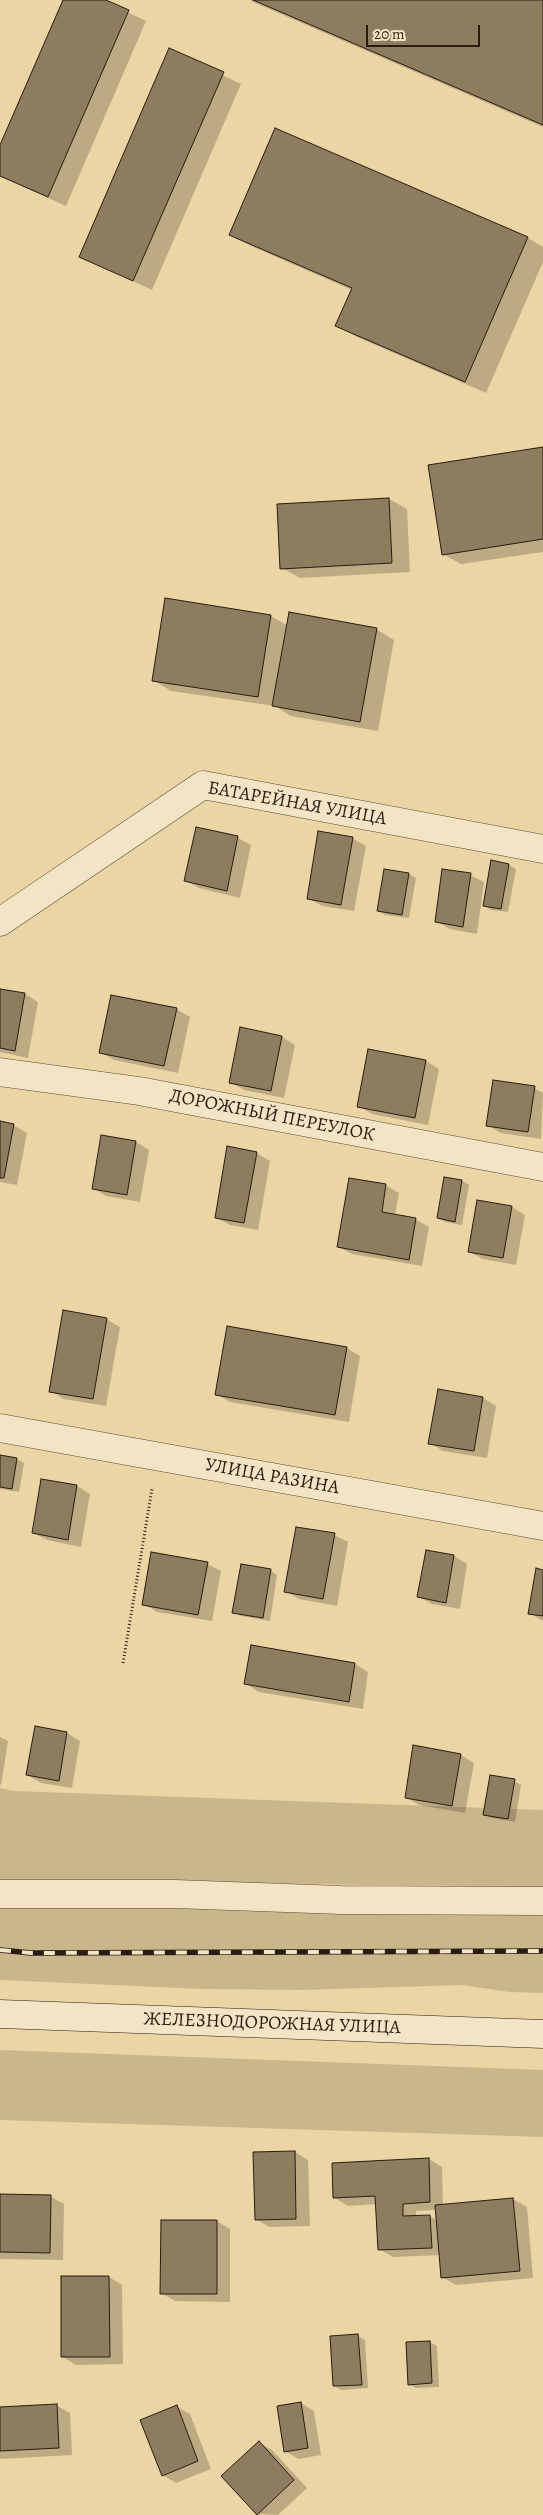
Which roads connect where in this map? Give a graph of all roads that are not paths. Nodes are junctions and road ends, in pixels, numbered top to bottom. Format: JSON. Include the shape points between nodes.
{"nodes":[{"id":1,"x":543,"y":849,"type":"edge"},
{"id":2,"x":0,"y":922,"type":"edge"},
{"id":3,"x":0,"y":1072,"type":"edge"},
{"id":4,"x":543,"y":1167,"type":"edge"},
{"id":5,"x":0,"y":1428,"type":"edge"},
{"id":6,"x":543,"y":1526,"type":"edge"},
{"id":7,"x":0,"y":1894,"type":"edge"},
{"id":8,"x":543,"y":1900,"type":"edge"},
{"id":9,"x":0,"y":2014,"type":"edge"},
{"id":10,"x":543,"y":2034,"type":"edge"}],
"edges":[{"from":1,"to":2,"type":"street","name":"БАТАРЕЙНАЯ УЛИЦА","via":[[203,785]]},
{"from":3,"to":4,"type":"street","name":"ДОРОЖНЫЙ ПЕРЕУЛОК","via":[[139,1091]]},
{"from":5,"to":6,"type":"street","name":"УЛИЦА РАЗИНА"},
{"from":7,"to":8,"type":"street"},
{"from":9,"to":10,"type":"street","name":"ЖЕЛЕЗНОДОРОЖНАЯ УЛИЦА"}]}
